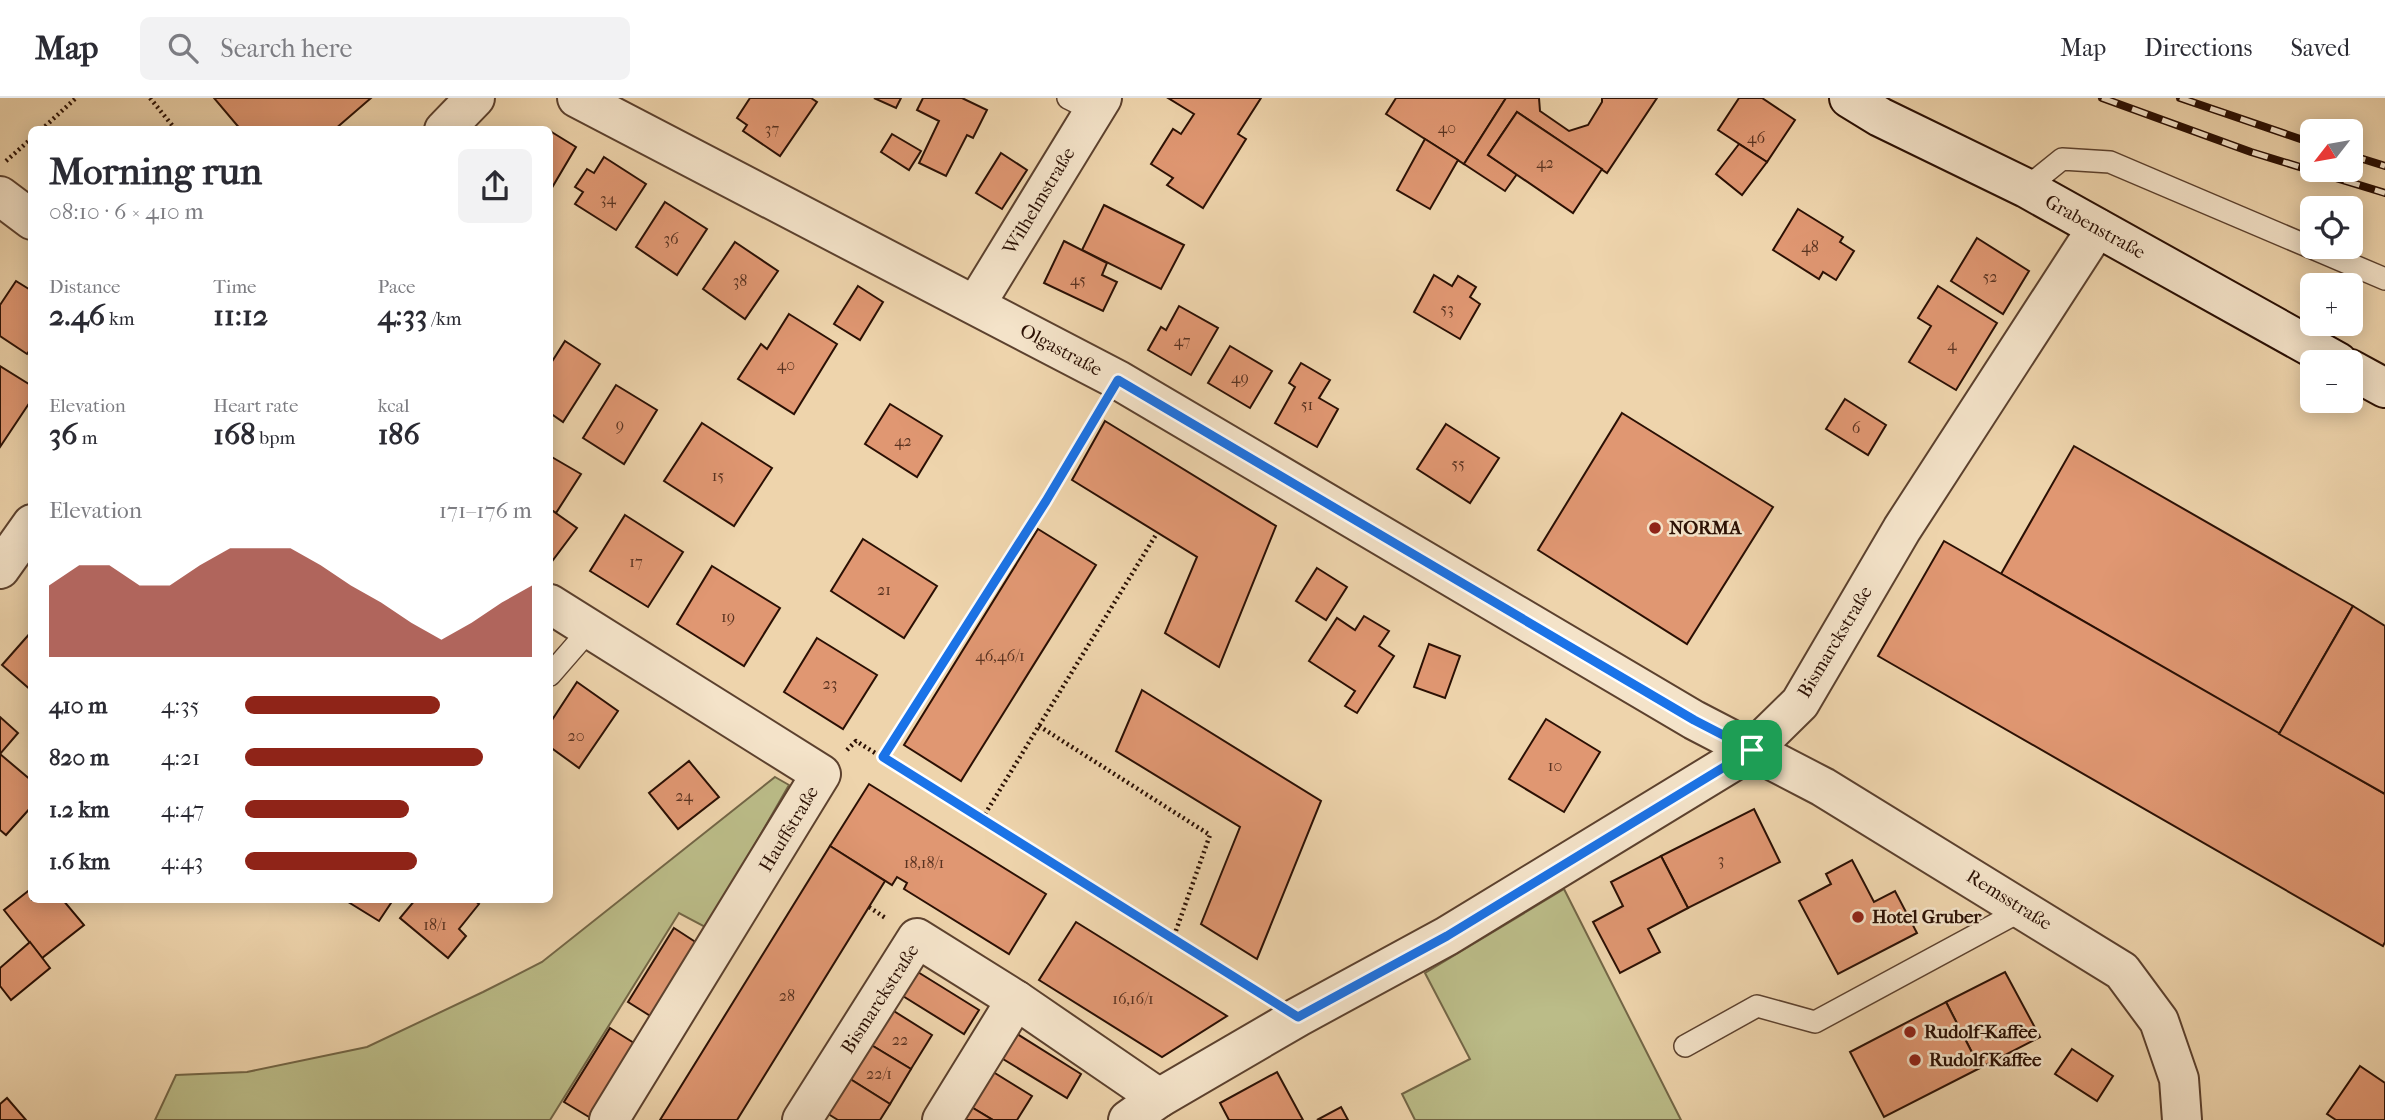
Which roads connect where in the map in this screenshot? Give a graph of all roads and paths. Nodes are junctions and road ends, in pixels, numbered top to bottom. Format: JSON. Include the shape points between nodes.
{"nodes":[{"id":1,"x":76,"y":98,"type":"edge"},
{"id":2,"x":150,"y":98,"type":"edge"},
{"id":3,"x":475,"y":98,"type":"edge"},
{"id":4,"x":577,"y":98,"type":"edge"},
{"id":5,"x":1849,"y":98,"type":"edge"},
{"id":6,"x":1088,"y":102,"type":"edge"},
{"id":7,"x":45,"y":126,"type":"edge"},
{"id":8,"x":173,"y":126,"type":"edge"},
{"id":9,"x":448,"y":126,"type":"edge"},
{"id":10,"x":28,"y":142,"type":"edge"},
{"id":11,"x":0,"y":166,"type":"edge"},
{"id":12,"x":2026,"y":188,"type":"junction"},
{"id":13,"x":0,"y":196,"type":"edge"},
{"id":14,"x":28,"y":217,"type":"edge"},
{"id":15,"x":2097,"y":228,"type":"junction"},
{"id":16,"x":2385,"y":279,"type":"edge"},
{"id":17,"x":976,"y":304,"type":"junction"},
{"id":18,"x":2317,"y":350,"type":"edge"},
{"id":19,"x":2363,"y":376,"type":"edge"},
{"id":20,"x":1118,"y":380,"type":"junction"},
{"id":21,"x":2385,"y":388,"type":"edge"},
{"id":22,"x":28,"y":530,"type":"edge"},
{"id":23,"x":1157,"y":533,"type":"dead end"},
{"id":24,"x":0,"y":569,"type":"edge"},
{"id":25,"x":553,"y":606,"type":"edge"},
{"id":26,"x":590,"y":629,"type":"junction"},
{"id":27,"x":553,"y":672,"type":"edge"},
{"id":28,"x":1039,"y":726,"type":"junction"},
{"id":29,"x":1752,"y":750,"type":"junction"},
{"id":30,"x":883,"y":757,"type":"junction"},
{"id":31,"x":821,"y":775,"type":"junction"},
{"id":32,"x":982,"y":819,"type":"junction"},
{"id":33,"x":2024,"y":909,"type":"junction"},
{"id":34,"x":1173,"y":939,"type":"junction"},
{"id":35,"x":1016,"y":1000,"type":"junction"},
{"id":36,"x":1298,"y":1017,"type":"junction"},
{"id":37,"x":1685,"y":1046,"type":"dead end"},
{"id":38,"x":1159,"y":1098,"type":"junction"},
{"id":39,"x":609,"y":1120,"type":"edge"},
{"id":40,"x":802,"y":1120,"type":"edge"},
{"id":41,"x":942,"y":1120,"type":"edge"},
{"id":42,"x":1128,"y":1120,"type":"edge"},
{"id":43,"x":2182,"y":1120,"type":"edge"}],
"edges":[{"from":1,"to":7,"type":"path"},
{"from":2,"to":8,"type":"path"},
{"from":3,"to":9,"type":"street"},
{"from":4,"to":17,"type":"street","name":"Olgastraße"},
{"from":5,"to":12,"type":"street","name":"Grabenstraße"},
{"from":6,"to":17,"type":"street","name":"Wilhelmstraße"},
{"from":10,"to":11,"type":"path"},
{"from":12,"to":15,"type":"street","name":"Grabenstraße"},
{"from":12,"to":16,"type":"lane","via":[[2062,159],[2110,162]]},
{"from":13,"to":14,"type":"street"},
{"from":15,"to":18,"type":"street","name":"Grabenstraße"},
{"from":15,"to":29,"type":"street","name":"Bismarckstraße","via":[[1902,529],[1800,703]]},
{"from":17,"to":20,"type":"street","name":"Olgastraße"},
{"from":19,"to":21,"type":"street"},
{"from":20,"to":29,"type":"street","name":"Olgastraße"},
{"from":20,"to":30,"type":"path"},
{"from":22,"to":24,"type":"street"},
{"from":23,"to":28,"type":"path"},
{"from":25,"to":26,"type":"street","name":"Hauffstraße"},
{"from":26,"to":27,"type":"lane"},
{"from":26,"to":31,"type":"street","name":"Hauffstraße"},
{"from":28,"to":32,"type":"path"},
{"from":28,"to":34,"type":"path","via":[[1210,835]]},
{"from":29,"to":33,"type":"street","name":"Remsstraße","via":[[1824,787]]},
{"from":29,"to":36,"type":"street","name":"Bismarckstraße","via":[[1447,936]]},
{"from":30,"to":31,"type":"path","via":[[856,741]]},
{"from":30,"to":32,"type":"path"},
{"from":31,"to":39,"type":"street","name":"Hauffstraße"},
{"from":32,"to":34,"type":"path"},
{"from":33,"to":37,"type":"lane","via":[[1815,1022],[1757,1006]]},
{"from":33,"to":43,"type":"street","name":"Remsstraße","via":[[2122,971],[2130,981],[2159,1021],[2179,1079]]},
{"from":34,"to":36,"type":"path"},
{"from":35,"to":38,"type":"street","name":"Bismarckstraße"},
{"from":35,"to":40,"type":"street","name":"Bismarckstraße","via":[[917,938]]},
{"from":35,"to":41,"type":"street"},
{"from":36,"to":38,"type":"street","name":"Bismarckstraße"},
{"from":38,"to":42,"type":"street","name":"Bismarckstraße"}]}
